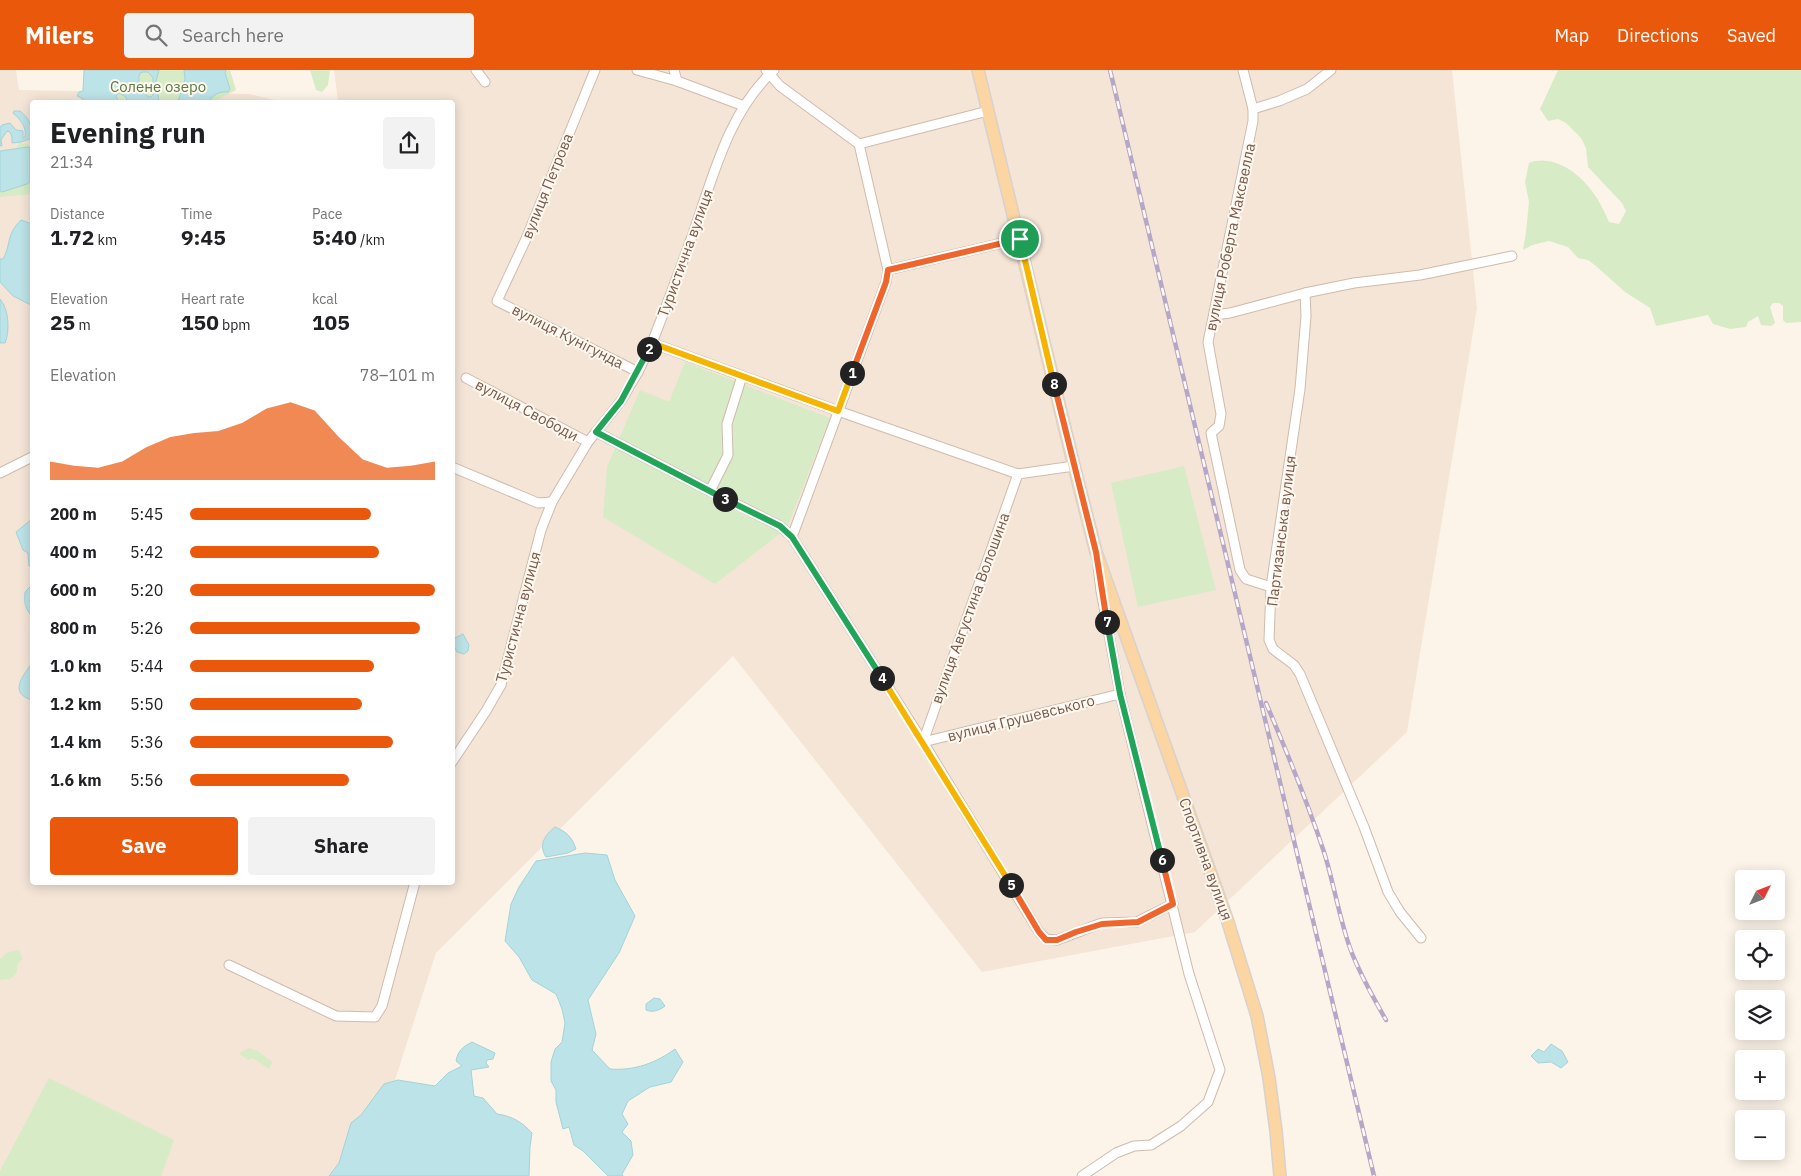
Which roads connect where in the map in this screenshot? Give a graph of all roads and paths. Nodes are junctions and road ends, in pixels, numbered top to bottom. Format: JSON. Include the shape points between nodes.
{"nodes":[{"id":1,"x":476,"y":70,"type":"edge"},
{"id":2,"x":595,"y":70,"type":"edge"},
{"id":3,"x":637,"y":70,"type":"edge"},
{"id":4,"x":674,"y":70,"type":"edge"},
{"id":5,"x":978,"y":70,"type":"edge"},
{"id":6,"x":1243,"y":70,"type":"edge"},
{"id":7,"x":1331,"y":70,"type":"edge"},
{"id":8,"x":770,"y":71,"type":"edge"},
{"id":9,"x":677,"y":81,"type":"junction"},
{"id":10,"x":485,"y":82,"type":"dead end"},
{"id":11,"x":744,"y":106,"type":"junction"},
{"id":12,"x":1253,"y":109,"type":"junction"},
{"id":13,"x":988,"y":111,"type":"junction"},
{"id":14,"x":859,"y":144,"type":"junction"},
{"id":15,"x":1020,"y":239,"type":"junction"},
{"id":16,"x":1512,"y":256,"type":"dead end"},
{"id":17,"x":888,"y":270,"type":"junction"},
{"id":18,"x":1305,"y":294,"type":"junction"},
{"id":19,"x":498,"y":301,"type":"joint"},
{"id":20,"x":1214,"y":315,"type":"junction"},
{"id":21,"x":652,"y":343,"type":"junction"},
{"id":22,"x":638,"y":372,"type":"junction"},
{"id":23,"x":742,"y":376,"type":"junction"},
{"id":24,"x":466,"y":378,"type":"dead end"},
{"id":25,"x":838,"y":411,"type":"junction"},
{"id":26,"x":596,"y":432,"type":"junction"},
{"id":27,"x":588,"y":442,"type":"junction"},
{"id":28,"x":30,"y":457,"type":"edge"},
{"id":29,"x":1074,"y":466,"type":"junction"},
{"id":30,"x":455,"y":467,"type":"edge"},
{"id":31,"x":0,"y":473,"type":"edge"},
{"id":32,"x":1018,"y":474,"type":"junction"},
{"id":33,"x":710,"y":491,"type":"junction"},
{"id":34,"x":552,"y":502,"type":"junction"},
{"id":35,"x":792,"y":537,"type":"junction"},
{"id":36,"x":1096,"y":552,"type":"junction"},
{"id":37,"x":1271,"y":587,"type":"junction"},
{"id":38,"x":1120,"y":694,"type":"junction"},
{"id":39,"x":922,"y":742,"type":"junction"},
{"id":40,"x":455,"y":758,"type":"edge"},
{"id":41,"x":414,"y":885,"type":"edge"},
{"id":42,"x":1173,"y":904,"type":"junction"},
{"id":43,"x":1421,"y":938,"type":"dead end"},
{"id":44,"x":229,"y":965,"type":"dead end"},
{"id":45,"x":1082,"y":1176,"type":"edge"},
{"id":46,"x":1280,"y":1176,"type":"edge"}],
"edges":[{"from":1,"to":10,"type":"street"},
{"from":2,"to":19,"type":"street","name":"вулиця Петрова"},
{"from":3,"to":9,"type":"street"},
{"from":4,"to":9,"type":"street"},
{"from":5,"to":13,"type":"main road","name":"Спортивна вулиця"},
{"from":6,"to":12,"type":"street","name":"вулиця Роберта Максвелла"},
{"from":7,"to":12,"type":"street","via":[[1307,89]]},
{"from":8,"to":11,"type":"street","name":"Туристична вулиця"},
{"from":8,"to":14,"type":"street","via":[[780,86]]},
{"from":9,"to":11,"type":"street"},
{"from":11,"to":21,"type":"street","name":"Туристична вулиця","via":[[721,154]]},
{"from":12,"to":20,"type":"street","name":"вулиця Роберта Максвелла"},
{"from":13,"to":14,"type":"street"},
{"from":13,"to":15,"type":"main road","name":"Спортивна вулиця"},
{"from":14,"to":17,"type":"street"},
{"from":15,"to":17,"type":"street"},
{"from":15,"to":29,"type":"main road","name":"Спортивна вулиця"},
{"from":16,"to":18,"type":"street","via":[[1420,276],[1354,283]]},
{"from":17,"to":25,"type":"street"},
{"from":18,"to":20,"type":"street"},
{"from":18,"to":37,"type":"street","name":"Партизанська вулиця","via":[[1300,389]]},
{"from":19,"to":22,"type":"street","name":"вулиця Кунігунда"},
{"from":20,"to":37,"type":"street","name":"вулиця Роберта Максвелла","via":[[1208,342],[1221,414],[1219,426],[1211,433],[1240,570],[1246,579]]},
{"from":21,"to":22,"type":"street","name":"Туристична вулиця"},
{"from":21,"to":23,"type":"street"},
{"from":22,"to":26,"type":"street","name":"Туристична вулиця","via":[[621,401]]},
{"from":23,"to":25,"type":"street"},
{"from":23,"to":33,"type":"street","via":[[726,424],[728,455]]},
{"from":24,"to":27,"type":"street","name":"вулиця Свободи"},
{"from":25,"to":32,"type":"street"},
{"from":25,"to":35,"type":"street"},
{"from":26,"to":27,"type":"street","name":"Туристична вулиця"},
{"from":26,"to":33,"type":"street"},
{"from":27,"to":34,"type":"street","name":"Туристична вулиця"},
{"from":28,"to":31,"type":"street"},
{"from":29,"to":32,"type":"street"},
{"from":29,"to":36,"type":"main road","name":"Спортивна вулиця"},
{"from":30,"to":34,"type":"street","via":[[538,503]]},
{"from":32,"to":39,"type":"street","name":"вулиця Августина Волошина"},
{"from":33,"to":35,"type":"street","via":[[780,526]]},
{"from":34,"to":40,"type":"street","name":"Туристична вулиця","via":[[540,530],[501,685]]},
{"from":35,"to":39,"type":"street"},
{"from":36,"to":38,"type":"street","name":"Спортивна вулиця"},
{"from":36,"to":46,"type":"main road","name":"Спортивна вулиця","via":[[1227,919],[1257,1016],[1269,1078]]},
{"from":37,"to":43,"type":"street","name":"Партизанська вулиця","via":[[1269,640],[1273,649],[1294,665],[1300,674],[1388,892]]},
{"from":38,"to":39,"type":"street","name":"вулиця Грушевського"},
{"from":38,"to":42,"type":"street","name":"Спортивна вулиця"},
{"from":39,"to":42,"type":"street","via":[[1046,940],[1057,940],[1102,924],[1138,922]]},
{"from":41,"to":44,"type":"street","via":[[382,1006],[375,1017],[336,1016]]},
{"from":42,"to":45,"type":"street","name":"Спортивна вулиця","via":[[1189,974],[1220,1070],[1208,1102],[1181,1126],[1151,1145],[1134,1146],[1116,1153]]}]}
